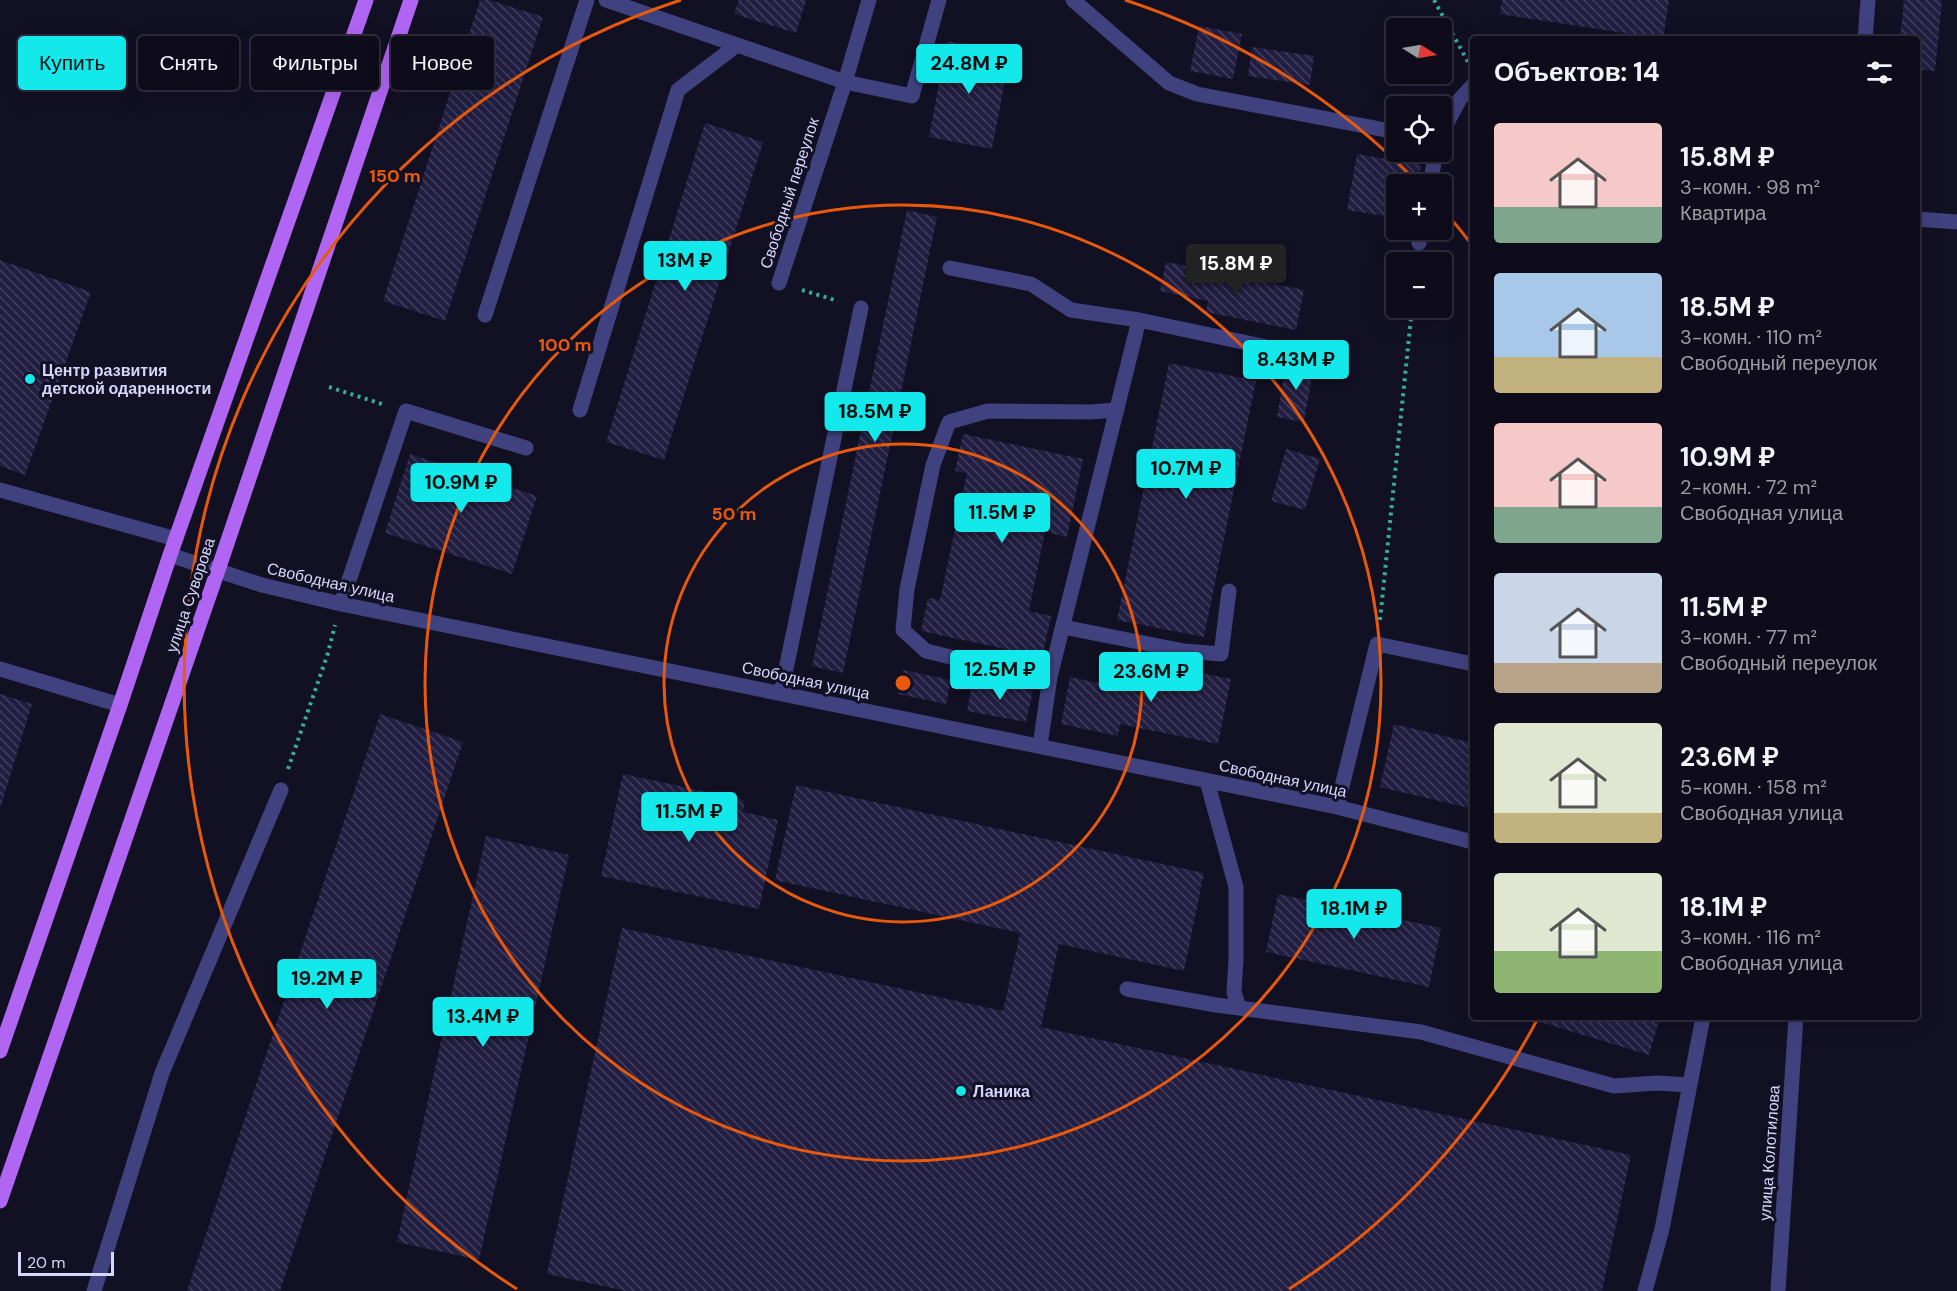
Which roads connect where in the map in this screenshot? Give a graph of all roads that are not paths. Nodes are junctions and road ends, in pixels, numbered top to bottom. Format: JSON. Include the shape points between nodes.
{"nodes":[{"id":1,"x":366,"y":0,"type":"edge"},
{"id":2,"x":411,"y":0,"type":"edge"},
{"id":3,"x":587,"y":0,"type":"edge"},
{"id":4,"x":606,"y":0,"type":"edge"},
{"id":5,"x":869,"y":0,"type":"edge"},
{"id":6,"x":939,"y":0,"type":"edge"},
{"id":7,"x":1073,"y":0,"type":"edge"},
{"id":8,"x":1868,"y":0,"type":"edge"},
{"id":9,"x":1865,"y":36,"type":"edge"},
{"id":10,"x":737,"y":45,"type":"junction"},
{"id":11,"x":845,"y":82,"type":"junction"},
{"id":12,"x":1470,"y":88,"type":"edge"},
{"id":13,"x":1452,"y":114,"type":"edge"},
{"id":14,"x":1386,"y":130,"type":"edge"},
{"id":15,"x":1920,"y":219,"type":"edge"},
{"id":16,"x":1957,"y":222,"type":"edge"},
{"id":17,"x":950,"y":268,"type":"dead end"},
{"id":18,"x":778,"y":283,"type":"road end"},
{"id":19,"x":861,"y":308,"type":"road end"},
{"id":20,"x":485,"y":315,"type":"dead end"},
{"id":21,"x":1139,"y":320,"type":"junction"},
{"id":22,"x":1271,"y":348,"type":"dead end"},
{"id":23,"x":580,"y":410,"type":"dead end"},
{"id":24,"x":1117,"y":410,"type":"junction"},
{"id":25,"x":526,"y":448,"type":"dead end"},
{"id":26,"x":0,"y":490,"type":"edge"},
{"id":27,"x":176,"y":539,"type":"junction"},
{"id":28,"x":170,"y":555,"type":"junction"},
{"id":29,"x":218,"y":570,"type":"junction"},
{"id":30,"x":1229,"y":591,"type":"dead end"},
{"id":31,"x":341,"y":604,"type":"junction"},
{"id":32,"x":1063,"y":627,"type":"junction"},
{"id":33,"x":1470,"y":663,"type":"edge"},
{"id":34,"x":0,"y":669,"type":"edge"},
{"id":35,"x":1050,"y":677,"type":"junction"},
{"id":36,"x":781,"y":693,"type":"junction"},
{"id":37,"x":120,"y":705,"type":"junction"},
{"id":38,"x":1040,"y":747,"type":"junction"},
{"id":39,"x":1207,"y":781,"type":"junction"},
{"id":40,"x":280,"y":790,"type":"road end"},
{"id":41,"x":1337,"y":807,"type":"junction"},
{"id":42,"x":1470,"y":841,"type":"edge"},
{"id":43,"x":1127,"y":989,"type":"dead end"},
{"id":44,"x":1239,"y":1008,"type":"junction"},
{"id":45,"x":1702,"y":1020,"type":"edge"},
{"id":46,"x":1796,"y":1020,"type":"edge"},
{"id":47,"x":0,"y":1051,"type":"edge"},
{"id":48,"x":1689,"y":1085,"type":"junction"},
{"id":49,"x":0,"y":1202,"type":"edge"},
{"id":50,"x":94,"y":1291,"type":"edge"},
{"id":51,"x":1645,"y":1291,"type":"edge"},
{"id":52,"x":1778,"y":1291,"type":"edge"}],
"edges":[{"from":1,"to":27,"type":"main road","name":"улица Суворова"},
{"from":2,"to":29,"type":"main road","name":"улица Суворова"},
{"from":3,"to":20,"type":"street"},
{"from":4,"to":10,"type":"street"},
{"from":5,"to":11,"type":"street","name":"Свободный переулок"},
{"from":6,"to":11,"type":"street","via":[[912,96]]},
{"from":7,"to":14,"type":"street","via":[[1169,83],[1197,94]]},
{"from":8,"to":9,"type":"street"},
{"from":10,"to":11,"type":"street"},
{"from":10,"to":23,"type":"street","via":[[678,90]]},
{"from":11,"to":18,"type":"street","name":"Свободный переулок"},
{"from":12,"to":13,"type":"street"},
{"from":15,"to":16,"type":"street"},
{"from":17,"to":21,"type":"street","via":[[1031,284],[1071,310]]},
{"from":19,"to":36,"type":"street"},
{"from":21,"to":22,"type":"street"},
{"from":21,"to":24,"type":"street"},
{"from":24,"to":32,"type":"street"},
{"from":24,"to":35,"type":"street","via":[[987,411],[948,422],[933,465],[903,630],[926,651]]},
{"from":25,"to":31,"type":"street","via":[[406,411]]},
{"from":26,"to":27,"type":"street"},
{"from":27,"to":28,"type":"main road","name":"улица Суворова"},
{"from":28,"to":29,"type":"street","name":"Свободная улица"},
{"from":28,"to":37,"type":"main road","name":"улица Суворова"},
{"from":29,"to":31,"type":"street","name":"Свободная улица"},
{"from":29,"to":49,"type":"main road","name":"улица Суворова"},
{"from":30,"to":32,"type":"street","via":[[1221,654],[1184,651]]},
{"from":31,"to":36,"type":"street","name":"Свободная улица"},
{"from":32,"to":35,"type":"street"},
{"from":33,"to":41,"type":"street","via":[[1377,644]]},
{"from":34,"to":37,"type":"street"},
{"from":35,"to":38,"type":"street"},
{"from":36,"to":38,"type":"street","name":"Свободная улица"},
{"from":37,"to":47,"type":"main road","name":"улица Суворова"},
{"from":38,"to":39,"type":"street","name":"Свободная улица"},
{"from":39,"to":41,"type":"street","name":"Свободная улица"},
{"from":39,"to":44,"type":"street","via":[[1236,887],[1234,992]]},
{"from":40,"to":50,"type":"street","via":[[162,1073]]},
{"from":41,"to":42,"type":"street","name":"Свободная улица"},
{"from":43,"to":44,"type":"street"},
{"from":44,"to":48,"type":"street","via":[[1421,1032],[1614,1086]]},
{"from":45,"to":48,"type":"street"},
{"from":46,"to":52,"type":"street","name":"улица Колотилова"},
{"from":48,"to":51,"type":"street","via":[[1662,1229]]}]}
